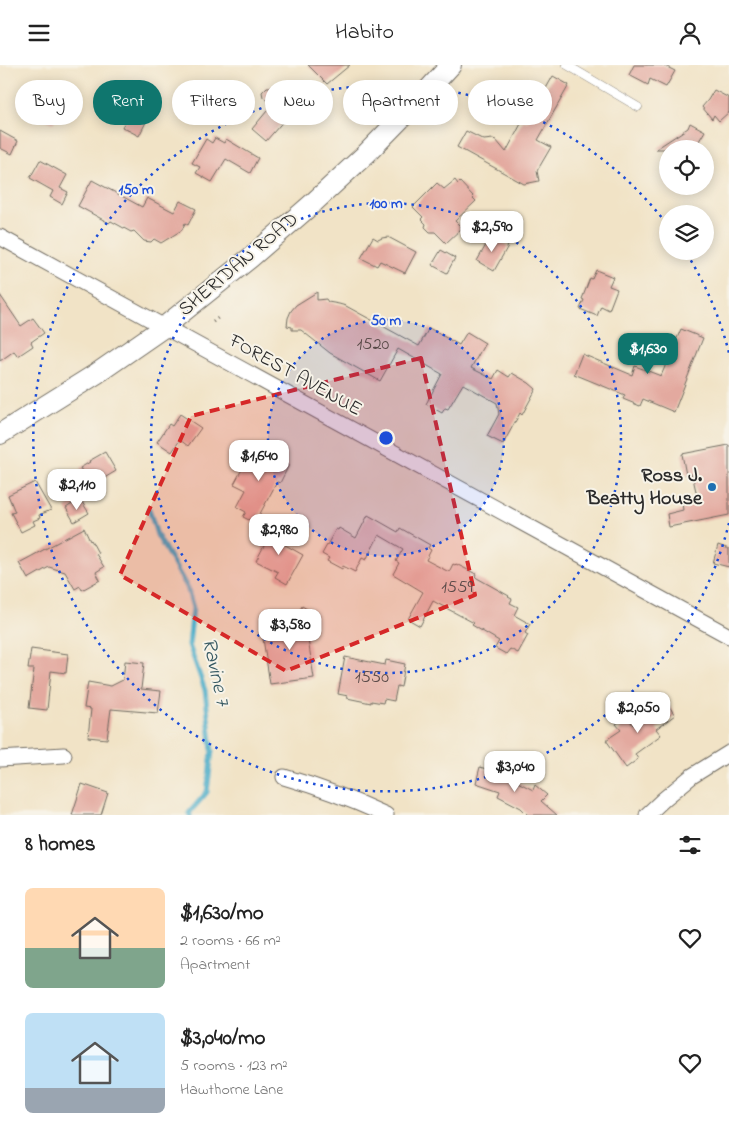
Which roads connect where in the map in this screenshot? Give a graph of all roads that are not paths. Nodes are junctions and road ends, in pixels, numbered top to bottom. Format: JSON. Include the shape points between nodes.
{"nodes":[{"id":1,"x":451,"y":65,"type":"edge"},
{"id":2,"x":567,"y":65,"type":"edge"},
{"id":3,"x":638,"y":107,"type":"dead end"},
{"id":4,"x":0,"y":237,"type":"edge"},
{"id":5,"x":164,"y":327,"type":"junction"},
{"id":6,"x":0,"y":434,"type":"edge"},
{"id":7,"x":729,"y":636,"type":"edge"},
{"id":8,"x":729,"y":753,"type":"edge"},
{"id":9,"x":64,"y":755,"type":"dead end"},
{"id":10,"x":0,"y":759,"type":"edge"},
{"id":11,"x":284,"y":777,"type":"dead end"},
{"id":12,"x":386,"y":815,"type":"edge"},
{"id":13,"x":647,"y":815,"type":"edge"}],
"edges":[{"from":1,"to":5,"type":"street","name":"SHERIDAN ROAD","via":[[366,154],[312,204]]},
{"from":2,"to":3,"type":"lane"},
{"from":4,"to":5,"type":"street","name":"FOREST AVENUE"},
{"from":5,"to":6,"type":"street","name":"SHERIDAN ROAD"},
{"from":5,"to":7,"type":"street","name":"FOREST AVENUE"},
{"from":8,"to":13,"type":"street","via":[[692,776]]},
{"from":9,"to":10,"type":"street"},
{"from":11,"to":12,"type":"street"}]}
